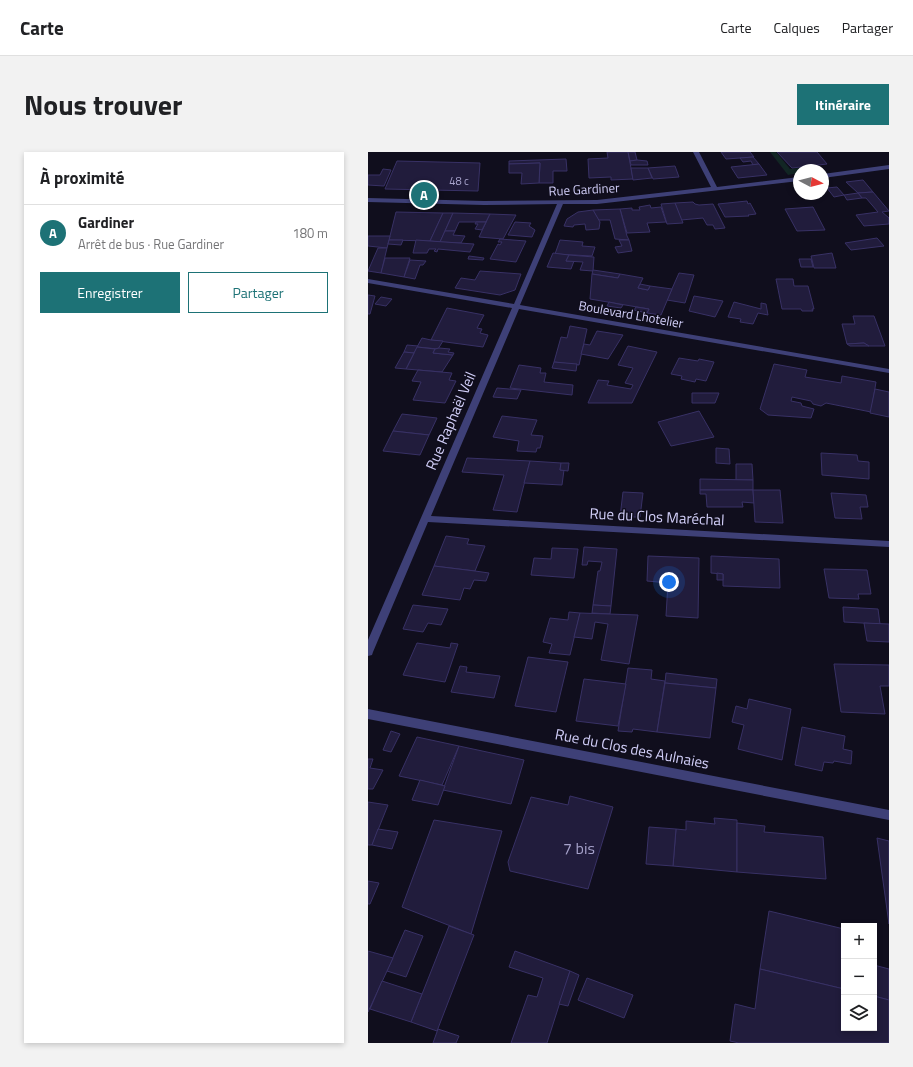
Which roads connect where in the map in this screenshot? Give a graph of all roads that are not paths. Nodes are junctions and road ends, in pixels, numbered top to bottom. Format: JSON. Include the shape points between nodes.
{"nodes":[{"id":1,"x":696,"y":152,"type":"edge"},
{"id":2,"x":889,"y":167,"type":"edge"},
{"id":3,"x":829,"y":175,"type":"edge"},
{"id":4,"x":793,"y":180,"type":"edge"},
{"id":5,"x":715,"y":189,"type":"junction"},
{"id":6,"x":368,"y":200,"type":"edge"},
{"id":7,"x":561,"y":202,"type":"junction"},
{"id":8,"x":368,"y":281,"type":"edge"},
{"id":9,"x":516,"y":306,"type":"junction"},
{"id":10,"x":889,"y":371,"type":"edge"},
{"id":11,"x":424,"y":519,"type":"junction"},
{"id":12,"x":889,"y":544,"type":"edge"},
{"id":13,"x":368,"y":652,"type":"edge"},
{"id":14,"x":368,"y":714,"type":"edge"},
{"id":15,"x":889,"y":815,"type":"edge"}],
"edges":[{"from":1,"to":5,"type":"street"},
{"from":2,"to":3,"type":"street"},
{"from":4,"to":5,"type":"street","name":"Rue Gardiner"},
{"from":5,"to":7,"type":"street","name":"Rue Gardiner","via":[[597,202]]},
{"from":6,"to":7,"type":"street","name":"Rue Gardiner"},
{"from":7,"to":9,"type":"street","name":"Rue Raphaël Veil"},
{"from":8,"to":9,"type":"street","name":"Boulevard Lhotelier"},
{"from":9,"to":10,"type":"street","name":"Boulevard Lhotelier"},
{"from":9,"to":11,"type":"street","name":"Rue Raphaël Veil"},
{"from":11,"to":12,"type":"street","name":"Rue du Clos Maréchal"},
{"from":11,"to":13,"type":"street","name":"Rue Raphaël Veil"},
{"from":14,"to":15,"type":"street","name":"Rue du Clos des Aulnaies"}]}
